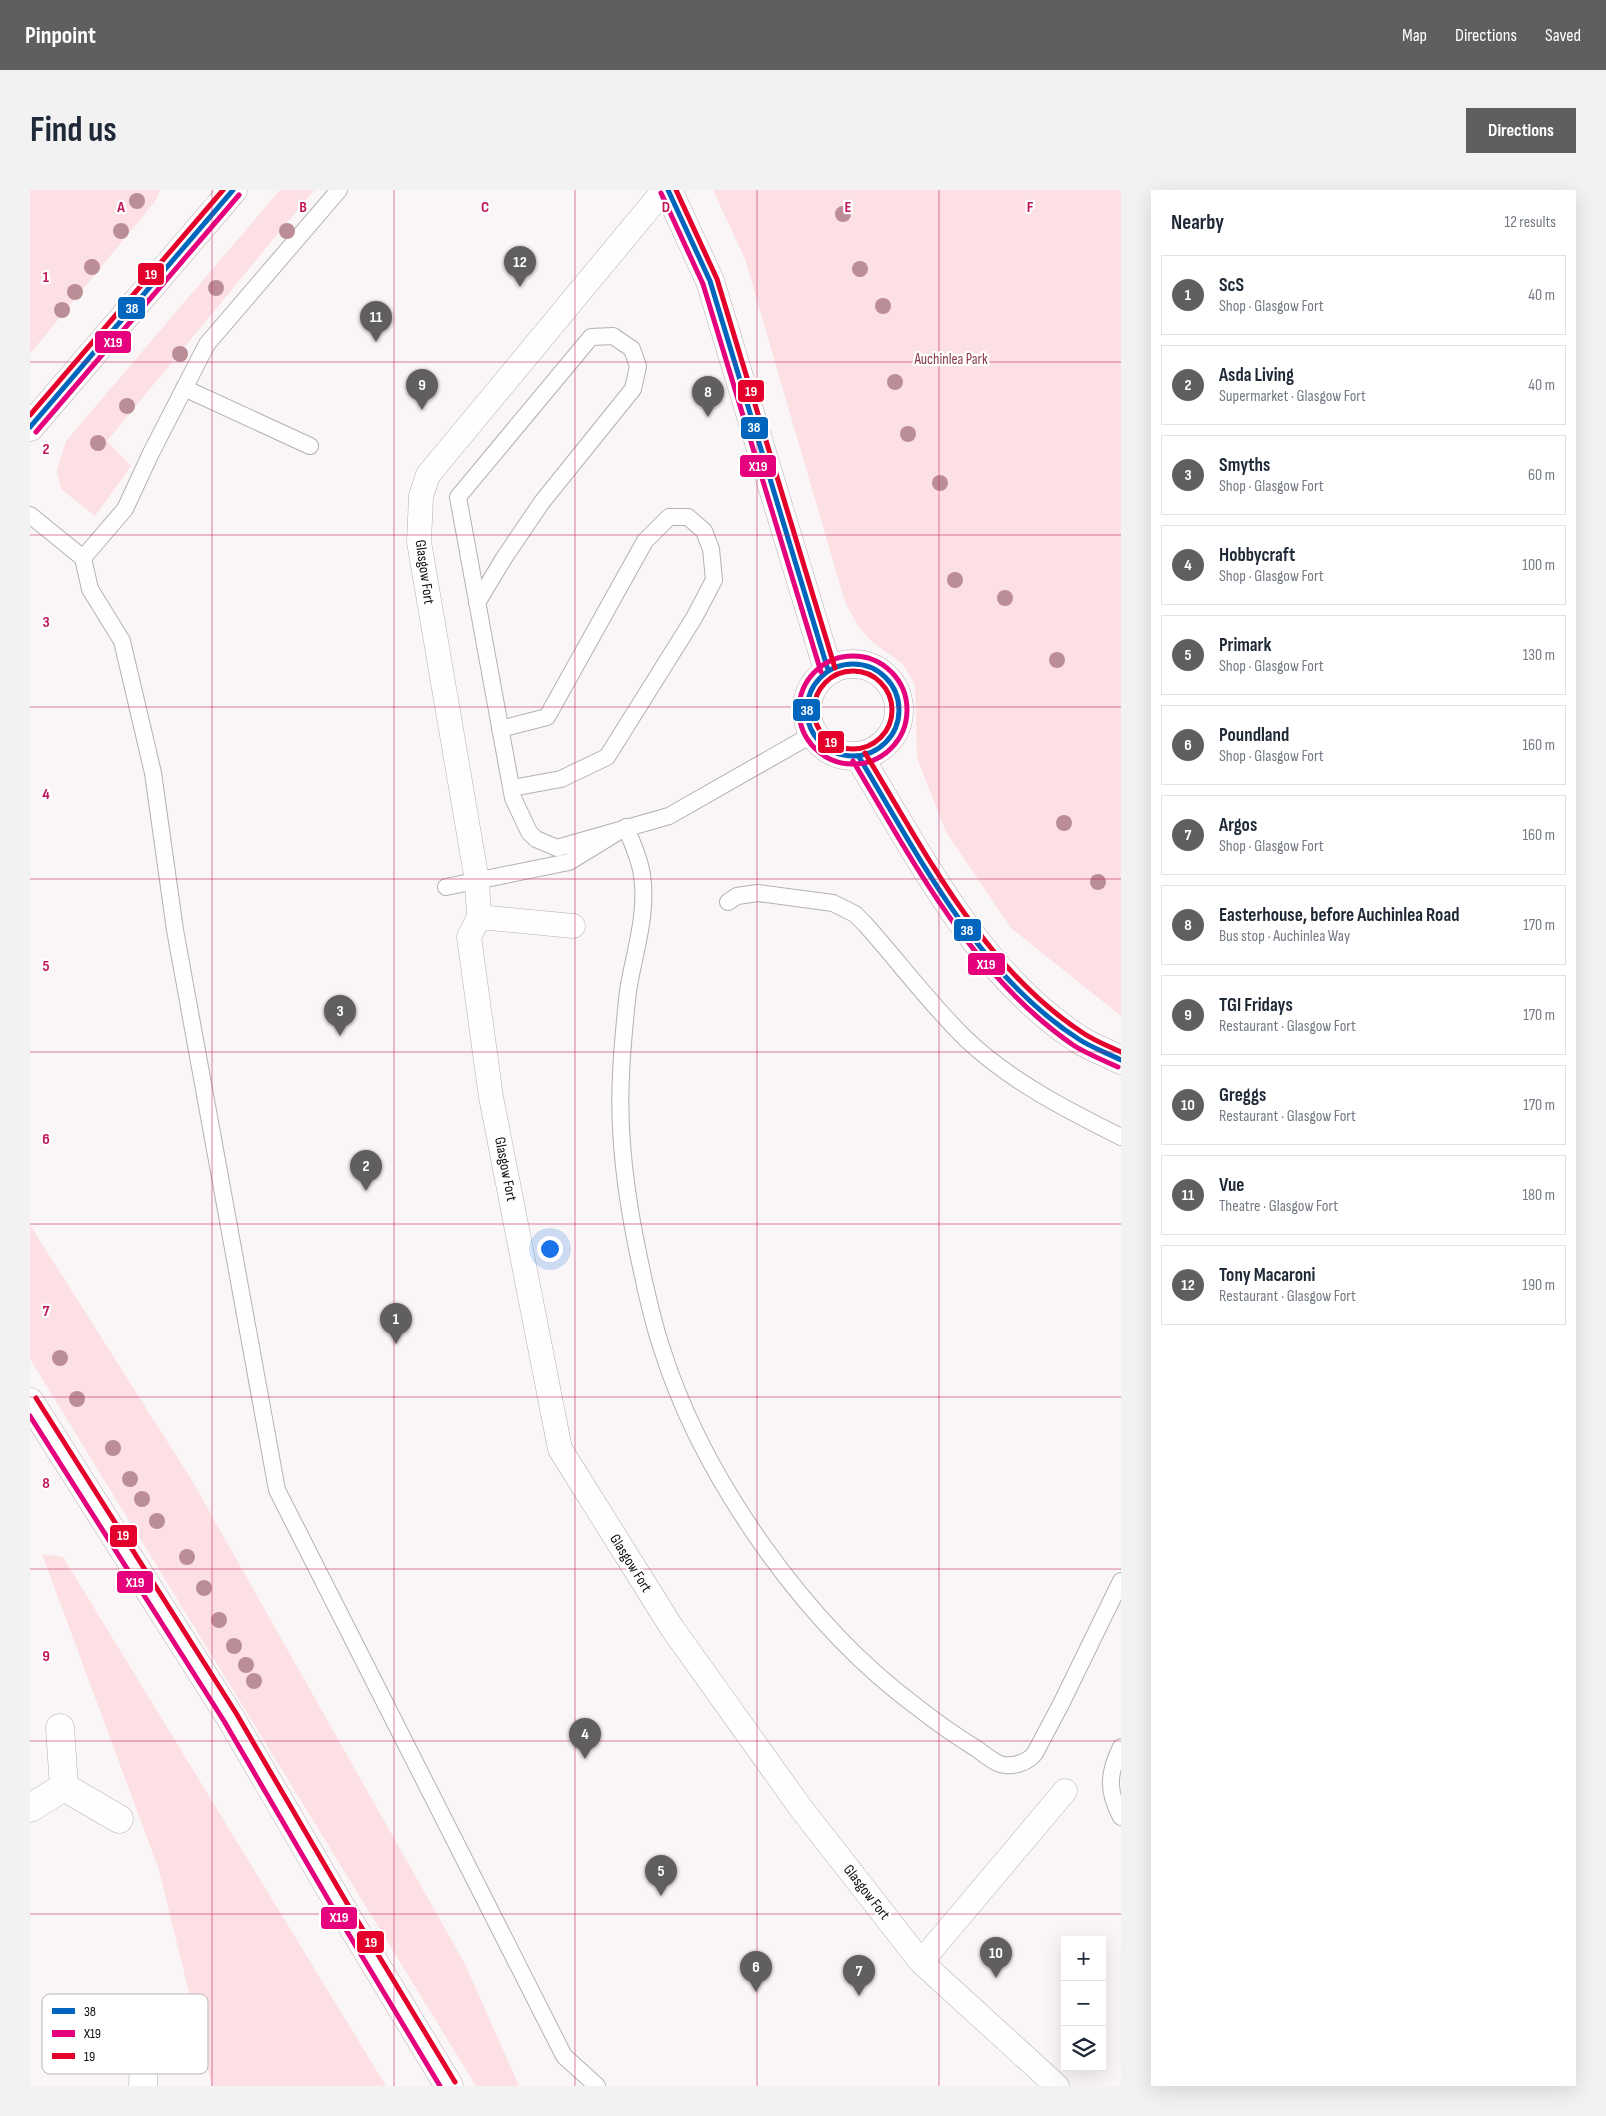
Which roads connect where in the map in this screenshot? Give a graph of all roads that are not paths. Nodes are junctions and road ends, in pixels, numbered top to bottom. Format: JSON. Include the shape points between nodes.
{"nodes":[{"id":1,"x":233,"y":190,"type":"edge"},
{"id":2,"x":340,"y":190,"type":"edge"},
{"id":3,"x":664,"y":190,"type":"edge"},
{"id":4,"x":668,"y":190,"type":"edge"},
{"id":5,"x":184,"y":388,"type":"junction"},
{"id":6,"x":30,"y":427,"type":"edge"},
{"id":7,"x":310,"y":446,"type":"dead end"},
{"id":8,"x":30,"y":515,"type":"edge"},
{"id":9,"x":83,"y":558,"type":"junction"},
{"id":10,"x":478,"y":603,"type":"junction"},
{"id":11,"x":828,"y":670,"type":"junction"},
{"id":12,"x":500,"y":729,"type":"junction"},
{"id":13,"x":813,"y":734,"type":"junction"},
{"id":14,"x":859,"y":757,"type":"junction"},
{"id":15,"x":512,"y":788,"type":"junction"},
{"id":16,"x":626,"y":827,"type":"junction"},
{"id":17,"x":477,"y":881,"type":"junction"},
{"id":18,"x":446,"y":887,"type":"dead end"},
{"id":19,"x":728,"y":902,"type":"dead end"},
{"id":20,"x":479,"y":917,"type":"junction"},
{"id":21,"x":573,"y":926,"type":"dead end"},
{"id":22,"x":1121,"y":1060,"type":"edge"},
{"id":23,"x":1121,"y":1137,"type":"edge"},
{"id":24,"x":30,"y":1402,"type":"edge"},
{"id":25,"x":1121,"y":1581,"type":"edge"},
{"id":26,"x":60,"y":1728,"type":"dead end"},
{"id":27,"x":1121,"y":1747,"type":"edge"},
{"id":28,"x":64,"y":1787,"type":"junction"},
{"id":29,"x":1064,"y":1791,"type":"dead end"},
{"id":30,"x":30,"y":1808,"type":"edge"},
{"id":31,"x":1121,"y":1816,"type":"edge"},
{"id":32,"x":119,"y":1819,"type":"dead end"},
{"id":33,"x":921,"y":1962,"type":"junction"},
{"id":34,"x":449,"y":2086,"type":"edge"},
{"id":35,"x":597,"y":2086,"type":"edge"},
{"id":36,"x":1057,"y":2086,"type":"edge"}],
"edges":[{"from":1,"to":6,"type":"street"},
{"from":2,"to":5,"type":"lane","via":[[207,344]]},
{"from":3,"to":17,"type":"street","name":"Glasgow Fort","via":[[428,475],[421,496],[419,542]]},
{"from":4,"to":11,"type":"street","via":[[710,281]]},
{"from":5,"to":7,"type":"lane"},
{"from":5,"to":9,"type":"lane","via":[[126,509]]},
{"from":8,"to":9,"type":"lane"},
{"from":9,"to":35,"type":"lane","via":[[90,589],[122,641],[153,773],[175,930],[277,1490],[564,2056]]},
{"from":10,"to":10,"type":"lane","via":[[458,497],[591,337],[613,336],[632,350],[638,366],[633,389],[542,502]]},
{"from":10,"to":12,"type":"lane"},
{"from":11,"to":13,"type":"street","via":[[815,682],[807,699],[807,717]]},
{"from":11,"to":14,"type":"street","via":[[844,664],[861,664],[876,669],[889,680],[897,694],[900,711],[897,727],[875,752]]},
{"from":12,"to":15,"type":"lane"},
{"from":12,"to":15,"type":"lane","via":[[547,717],[645,541],[669,517],[688,518],[704,530],[711,550],[714,580],[694,618],[607,756],[561,779]]},
{"from":13,"to":14,"type":"street","via":[[821,745],[833,752]]},
{"from":13,"to":16,"type":"lane","via":[[669,816]]},
{"from":14,"to":22,"type":"street","via":[[943,892],[997,969],[1034,1005],[1078,1038]]},
{"from":15,"to":16,"type":"lane","via":[[529,832],[536,839],[557,848]]},
{"from":16,"to":17,"type":"lane","via":[[570,862]]},
{"from":16,"to":25,"type":"lane","via":[[642,872],[644,900],[628,991],[621,1078],[625,1183],[640,1263],[661,1346],[698,1437],[740,1510],[788,1581],[886,1683],[942,1726],[1002,1764],[1026,1761],[1035,1753]]},
{"from":17,"to":18,"type":"lane"},
{"from":17,"to":20,"type":"street","name":"Glasgow Fort"},
{"from":19,"to":23,"type":"lane","via":[[737,896],[758,893],[834,903],[846,908],[866,924],[980,1051],[1072,1113]]},
{"from":20,"to":21,"type":"street"},
{"from":20,"to":33,"type":"street","name":"Glasgow Fort","via":[[469,937],[491,1097],[560,1448],[672,1628],[800,1807]]},
{"from":24,"to":34,"type":"street","via":[[230,1717]]},
{"from":26,"to":28,"type":"street"},
{"from":27,"to":31,"type":"lane","via":[[1110,1781]]},
{"from":28,"to":30,"type":"street"},
{"from":28,"to":32,"type":"street"},
{"from":29,"to":33,"type":"street"},
{"from":33,"to":36,"type":"street","name":"Glasgow Fort"}]}
